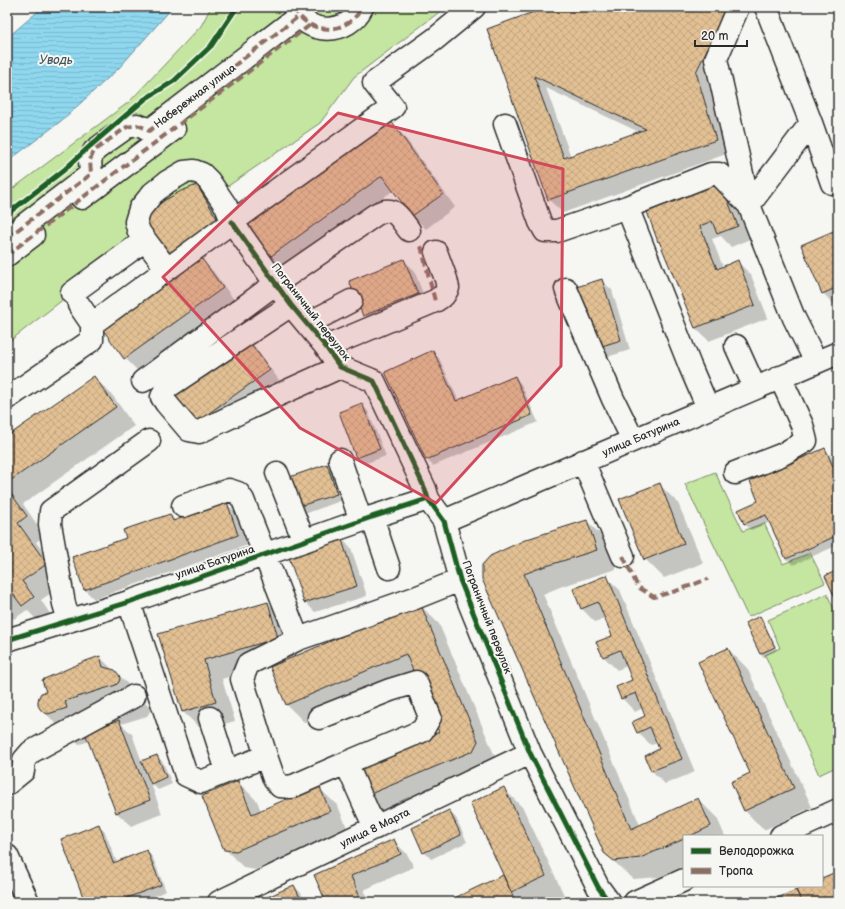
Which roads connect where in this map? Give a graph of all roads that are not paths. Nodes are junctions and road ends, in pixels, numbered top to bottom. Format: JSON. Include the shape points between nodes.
{"nodes":[{"id":1,"x":362,"y":7,"type":"edge"},
{"id":2,"x":474,"y":7,"type":"edge"},
{"id":3,"x":738,"y":7,"type":"edge"},
{"id":4,"x":766,"y":7,"type":"edge"},
{"id":5,"x":301,"y":16,"type":"edge"},
{"id":6,"x":811,"y":123,"type":"junction"},
{"id":7,"x":505,"y":124,"type":"dead end"},
{"id":8,"x":154,"y":136,"type":"junction"},
{"id":9,"x":95,"y":180,"type":"junction"},
{"id":10,"x":832,"y":183,"type":"dead end"},
{"id":11,"x":749,"y":205,"type":"junction"},
{"id":12,"x":627,"y":207,"type":"junction"},
{"id":13,"x":232,"y":222,"type":"junction"},
{"id":14,"x":408,"y":230,"type":"dead end"},
{"id":15,"x":7,"y":238,"type":"edge"},
{"id":16,"x":145,"y":240,"type":"junction"},
{"id":17,"x":436,"y":252,"type":"dead end"},
{"id":18,"x":7,"y":255,"type":"edge"},
{"id":19,"x":167,"y":269,"type":"junction"},
{"id":20,"x":275,"y":284,"type":"junction"},
{"id":21,"x":566,"y":289,"type":"dead end"},
{"id":22,"x":351,"y":301,"type":"dead end"},
{"id":23,"x":290,"y":305,"type":"junction"},
{"id":24,"x":92,"y":324,"type":"junction"},
{"id":25,"x":307,"y":324,"type":"junction"},
{"id":26,"x":736,"y":346,"type":"dead end"},
{"id":27,"x":326,"y":347,"type":"junction"},
{"id":28,"x":838,"y":353,"type":"edge"},
{"id":29,"x":816,"y":362,"type":"junction"},
{"id":30,"x":340,"y":368,"type":"junction"},
{"id":31,"x":780,"y":377,"type":"junction"},
{"id":32,"x":143,"y":381,"type":"dead end"},
{"id":33,"x":755,"y":388,"type":"junction"},
{"id":34,"x":7,"y":396,"type":"edge"},
{"id":35,"x":708,"y":408,"type":"junction"},
{"id":36,"x":633,"y":440,"type":"junction"},
{"id":37,"x":149,"y":441,"type":"dead end"},
{"id":38,"x":340,"y":460,"type":"dead end"},
{"id":39,"x":583,"y":461,"type":"junction"},
{"id":40,"x":277,"y":473,"type":"dead end"},
{"id":41,"x":735,"y":473,"type":"dead end"},
{"id":42,"x":428,"y":499,"type":"junction"},
{"id":43,"x":183,"y":506,"type":"dead end"},
{"id":44,"x":366,"y":519,"type":"junction"},
{"id":45,"x":444,"y":521,"type":"junction"},
{"id":46,"x":304,"y":541,"type":"junction"},
{"id":47,"x":265,"y":554,"type":"junction"},
{"id":48,"x":623,"y":556,"type":"dead end"},
{"id":49,"x":389,"y":568,"type":"dead end"},
{"id":50,"x":460,"y":580,"type":"junction"},
{"id":51,"x":129,"y":602,"type":"junction"},
{"id":52,"x":69,"y":621,"type":"junction"},
{"id":53,"x":298,"y":639,"type":"junction"},
{"id":54,"x":7,"y":640,"type":"edge"},
{"id":55,"x":134,"y":696,"type":"dead end"},
{"id":56,"x":210,"y":718,"type":"dead end"},
{"id":57,"x":319,"y":718,"type":"dead end"},
{"id":58,"x":530,"y":753,"type":"junction"},
{"id":59,"x":266,"y":756,"type":"junction"},
{"id":60,"x":346,"y":763,"type":"junction"},
{"id":61,"x":227,"y":771,"type":"junction"},
{"id":62,"x":7,"y":784,"type":"edge"},
{"id":63,"x":838,"y":810,"type":"edge"},
{"id":64,"x":375,"y":828,"type":"junction"},
{"id":65,"x":783,"y":835,"type":"edge"},
{"id":66,"x":7,"y":856,"type":"edge"},
{"id":67,"x":683,"y":880,"type":"edge"},
{"id":68,"x":28,"y":902,"type":"edge"},
{"id":69,"x":219,"y":902,"type":"edge"},
{"id":70,"x":609,"y":902,"type":"edge"},
{"id":71,"x":635,"y":902,"type":"edge"}],
"edges":[{"from":1,"to":5,"type":"street","via":[[349,23],[333,29],[325,29]]},
{"from":2,"to":13,"type":"street","via":[[374,83],[393,107]]},
{"from":3,"to":11,"type":"street","via":[[716,59]]},
{"from":4,"to":6,"type":"street"},
{"from":5,"to":8,"type":"street","name":"Набережная улица"},
{"from":6,"to":10,"type":"street"},
{"from":6,"to":11,"type":"street"},
{"from":7,"to":12,"type":"street","via":[[545,231],[557,231]]},
{"from":8,"to":9,"type":"street","name":"Набережная улица"},
{"from":8,"to":9,"type":"street","name":"Набережная улица","via":[[137,125],[127,127],[110,139],[94,151],[90,160]]},
{"from":9,"to":15,"type":"street","name":"Набережная улица"},
{"from":9,"to":18,"type":"street","name":"Набережная улица"},
{"from":11,"to":12,"type":"street","via":[[719,174],[711,174]]},
{"from":11,"to":29,"type":"street","via":[[794,318]]},
{"from":12,"to":35,"type":"street"},
{"from":13,"to":16,"type":"street","via":[[226,206],[209,181],[194,171],[184,172],[153,193],[140,208],[136,222]]},
{"from":13,"to":19,"type":"street"},
{"from":13,"to":20,"type":"street","name":"Пограничный переулок"},
{"from":14,"to":20,"type":"street","via":[[397,214],[382,211]]},
{"from":16,"to":19,"type":"street"},
{"from":16,"to":24,"type":"street","via":[[76,299]]},
{"from":17,"to":27,"type":"street","via":[[448,288],[444,295]]},
{"from":19,"to":24,"type":"street"},
{"from":20,"to":23,"type":"street","name":"Пограничный переулок"},
{"from":20,"to":32,"type":"street"},
{"from":21,"to":36,"type":"street"},
{"from":22,"to":25,"type":"street"},
{"from":23,"to":25,"type":"street","name":"Пограничный переулок"},
{"from":23,"to":30,"type":"street","via":[[166,388],[162,397],[166,403],[189,430],[199,432]]},
{"from":24,"to":34,"type":"street","via":[[92,340]]},
{"from":25,"to":27,"type":"street","name":"Пограничный переулок"},
{"from":26,"to":33,"type":"street"},
{"from":27,"to":30,"type":"street","name":"Пограничный переулок"},
{"from":28,"to":29,"type":"street","name":"улица Батурина"},
{"from":29,"to":31,"type":"street","name":"улица Батурина"},
{"from":30,"to":42,"type":"street","name":"Пограничный переулок","via":[[374,381]]},
{"from":31,"to":33,"type":"street","name":"улица Батурина"},
{"from":31,"to":41,"type":"street","via":[[802,424],[806,441],[781,455]]},
{"from":33,"to":35,"type":"street","name":"улица Батурина"},
{"from":35,"to":36,"type":"street","name":"улица Батурина"},
{"from":36,"to":39,"type":"street","name":"улица Батурина"},
{"from":37,"to":52,"type":"street","via":[[51,511],[50,524]]},
{"from":38,"to":44,"type":"street"},
{"from":39,"to":45,"type":"street","name":"улица Батурина"},
{"from":39,"to":48,"type":"street"},
{"from":40,"to":46,"type":"street"},
{"from":42,"to":44,"type":"street","name":"улица Батурина"},
{"from":42,"to":45,"type":"street","name":"Пограничный переулок"},
{"from":43,"to":47,"type":"street","via":[[229,490],[238,493]]},
{"from":44,"to":46,"type":"street","name":"улица Батурина"},
{"from":44,"to":49,"type":"street"},
{"from":45,"to":50,"type":"street","name":"Пограничный переулок"},
{"from":46,"to":47,"type":"street","name":"улица Батурина"},
{"from":47,"to":51,"type":"street","name":"улица Батурина"},
{"from":47,"to":53,"type":"street"},
{"from":50,"to":53,"type":"street"},
{"from":50,"to":58,"type":"street","name":"Пограничный переулок"},
{"from":51,"to":52,"type":"street","name":"улица Батурина"},
{"from":51,"to":61,"type":"street","via":[[186,775],[201,782]]},
{"from":52,"to":54,"type":"street","name":"улица Батурина"},
{"from":53,"to":59,"type":"street","via":[[248,664],[242,678]]},
{"from":55,"to":62,"type":"street","via":[[31,752],[24,760],[23,771]]},
{"from":56,"to":61,"type":"street"},
{"from":57,"to":60,"type":"street","via":[[416,682],[430,717],[422,731]]},
{"from":58,"to":64,"type":"street","name":"улица 8 Марта"},
{"from":58,"to":70,"type":"street","name":"Пограничный переулок","via":[[598,887]]},
{"from":59,"to":60,"type":"street","via":[[274,779],[280,786],[291,787]]},
{"from":59,"to":61,"type":"street"},
{"from":60,"to":64,"type":"street"},
{"from":63,"to":65,"type":"street"},
{"from":64,"to":69,"type":"street","name":"улица 8 Марта"},
{"from":66,"to":68,"type":"street"},
{"from":67,"to":71,"type":"street"}]}
